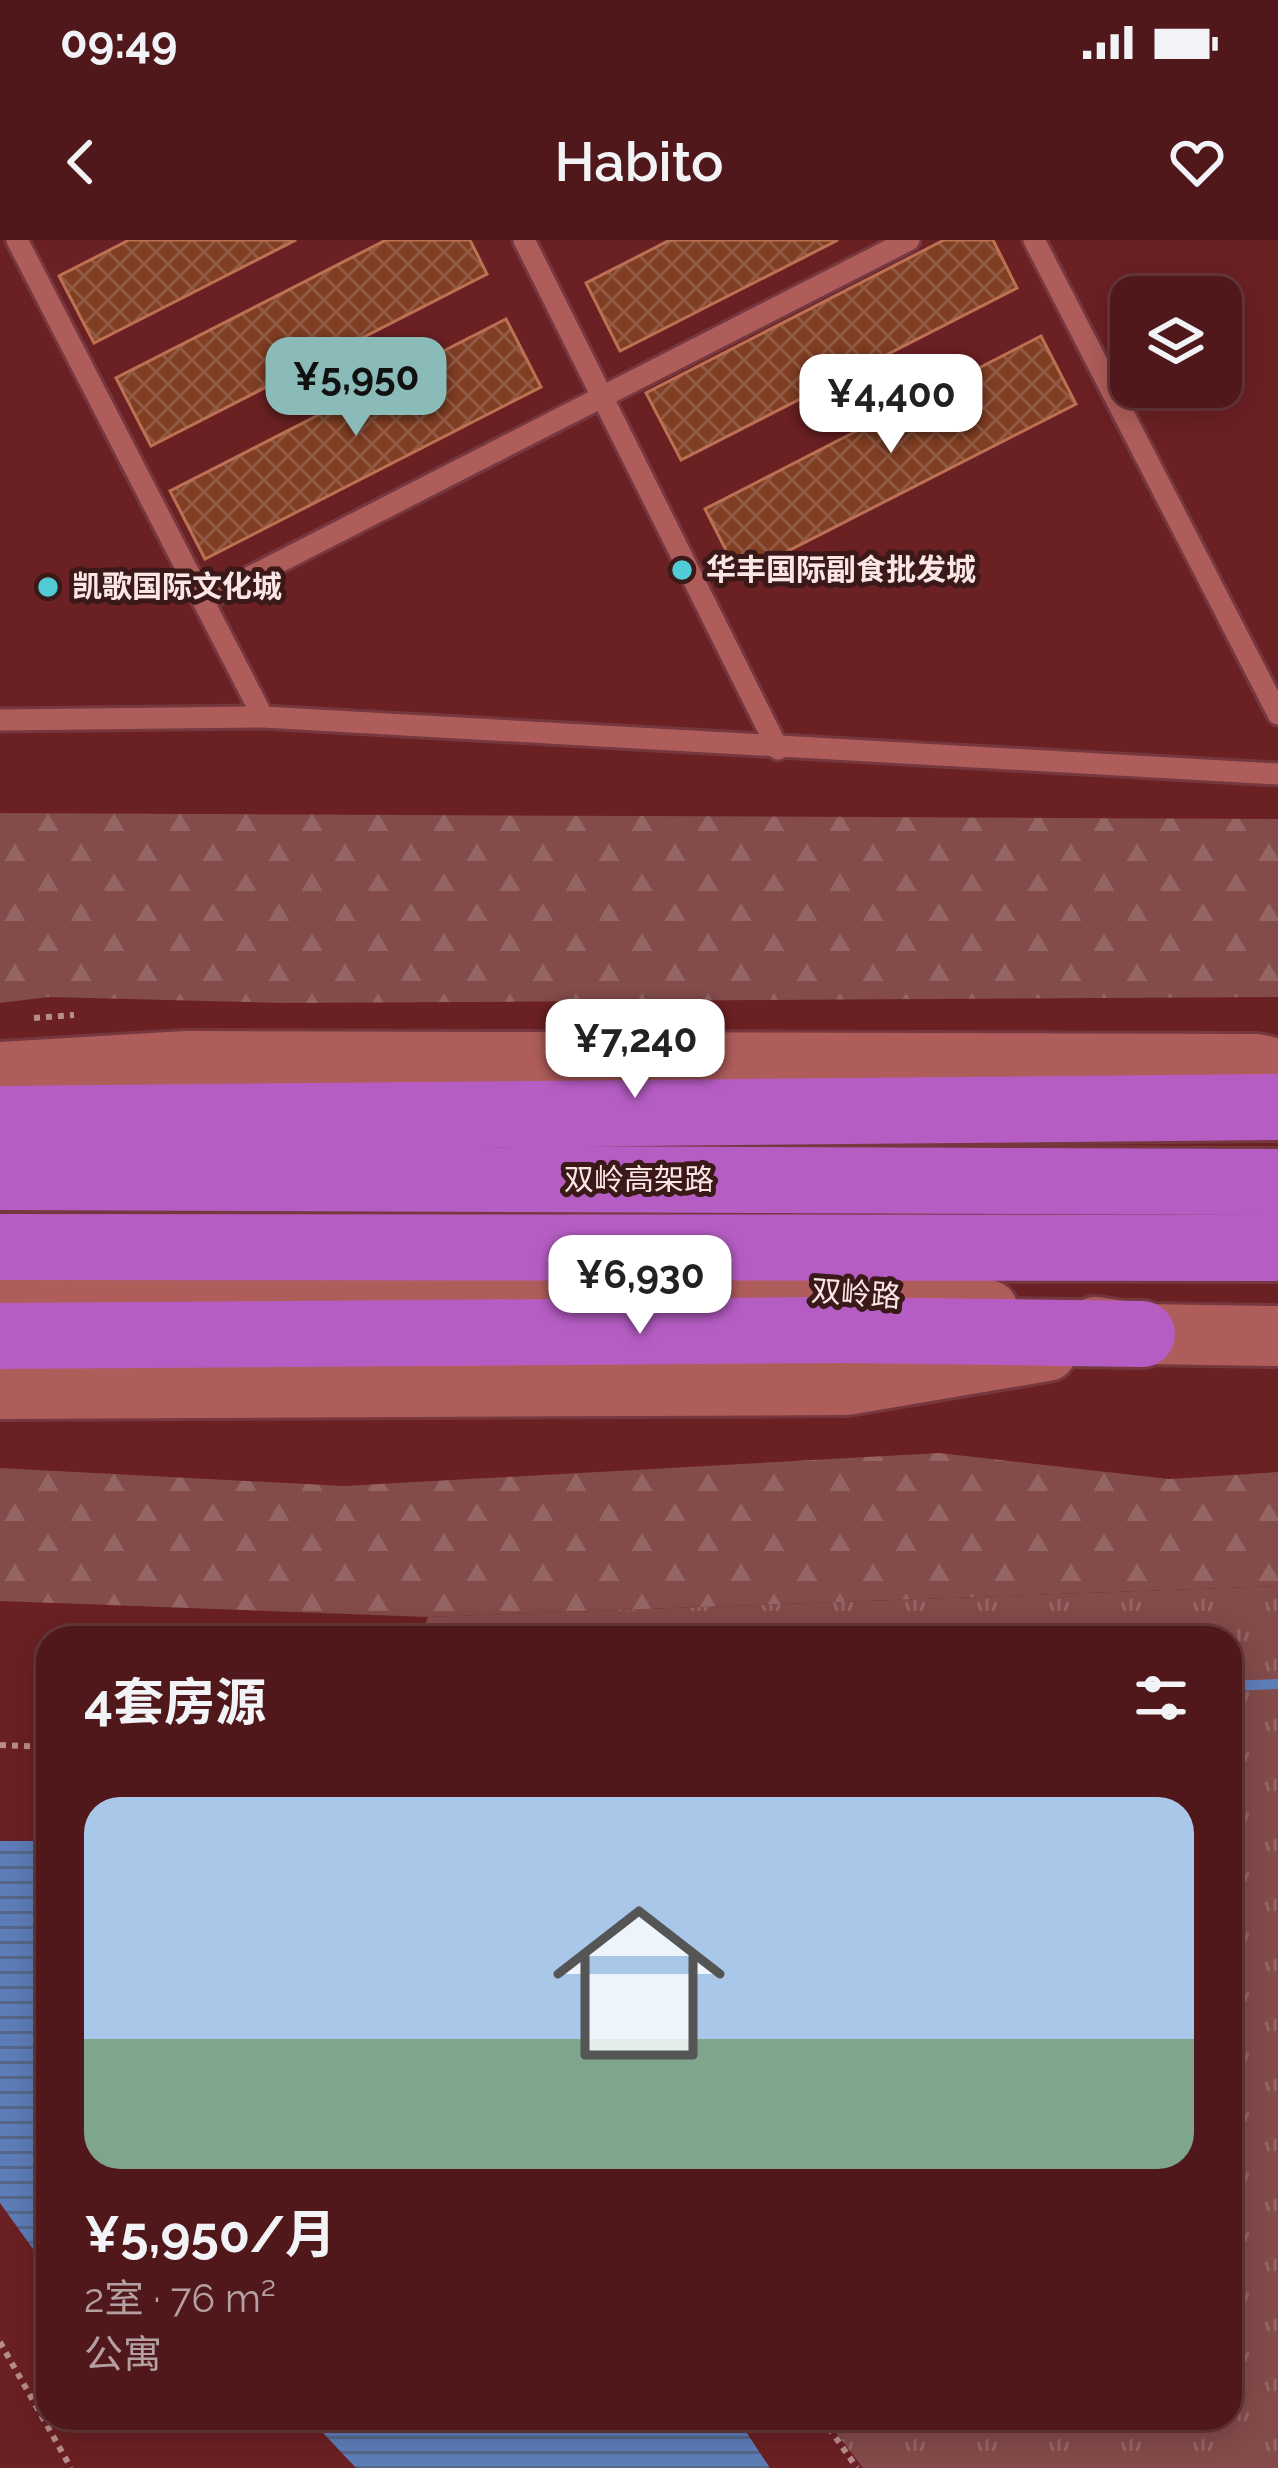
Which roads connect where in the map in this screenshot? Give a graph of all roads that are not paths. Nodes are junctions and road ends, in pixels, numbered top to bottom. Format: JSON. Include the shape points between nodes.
{"nodes":[{"id":1,"x":44,"y":240,"type":"edge"},
{"id":2,"x":524,"y":240,"type":"edge"},
{"id":3,"x":908,"y":240,"type":"edge"},
{"id":4,"x":1034,"y":240,"type":"edge"},
{"id":5,"x":20,"y":245,"type":"edge"},
{"id":6,"x":203,"y":601,"type":"junction"},
{"id":7,"x":1278,"y":714,"type":"edge"},
{"id":8,"x":263,"y":717,"type":"junction"},
{"id":9,"x":0,"y":720,"type":"edge"},
{"id":10,"x":778,"y":749,"type":"junction"},
{"id":11,"x":1278,"y":774,"type":"edge"},
{"id":12,"x":186,"y":1061,"type":"junction"},
{"id":13,"x":0,"y":1072,"type":"edge"},
{"id":14,"x":1275,"y":1108,"type":"edge"},
{"id":15,"x":0,"y":1117,"type":"edge"},
{"id":16,"x":0,"y":1144,"type":"edge"},
{"id":17,"x":0,"y":1177,"type":"edge"},
{"id":18,"x":1278,"y":1182,"type":"edge"},
{"id":19,"x":0,"y":1247,"type":"edge"},
{"id":20,"x":1278,"y":1248,"type":"edge"},
{"id":21,"x":0,"y":1284,"type":"edge"},
{"id":22,"x":1142,"y":1334,"type":"junction"},
{"id":23,"x":0,"y":1336,"type":"edge"},
{"id":24,"x":1278,"y":1336,"type":"edge"},
{"id":25,"x":0,"y":1389,"type":"edge"}],
"edges":[{"from":1,"to":5,"type":"lane"},
{"from":2,"to":10,"type":"lane"},
{"from":3,"to":6,"type":"lane"},
{"from":4,"to":7,"type":"lane"},
{"from":5,"to":6,"type":"lane"},
{"from":6,"to":8,"type":"lane"},
{"from":8,"to":9,"type":"lane"},
{"from":8,"to":10,"type":"lane"},
{"from":10,"to":11,"type":"lane"},
{"from":12,"to":13,"type":"main road"},
{"from":12,"to":14,"type":"main road","via":[[1256,1064]]},
{"from":12,"to":15,"type":"main road"},
{"from":14,"to":15,"type":"highway"},
{"from":14,"to":16,"type":"main road"},
{"from":17,"to":18,"type":"highway","name":"双岭高架路"},
{"from":19,"to":20,"type":"highway"},
{"from":21,"to":22,"type":"main road","name":"双岭路","via":[[860,1290]]},
{"from":22,"to":23,"type":"highway"},
{"from":22,"to":24,"type":"main road","name":"双岭路"},
{"from":22,"to":25,"type":"main road","via":[[847,1385]]}]}
